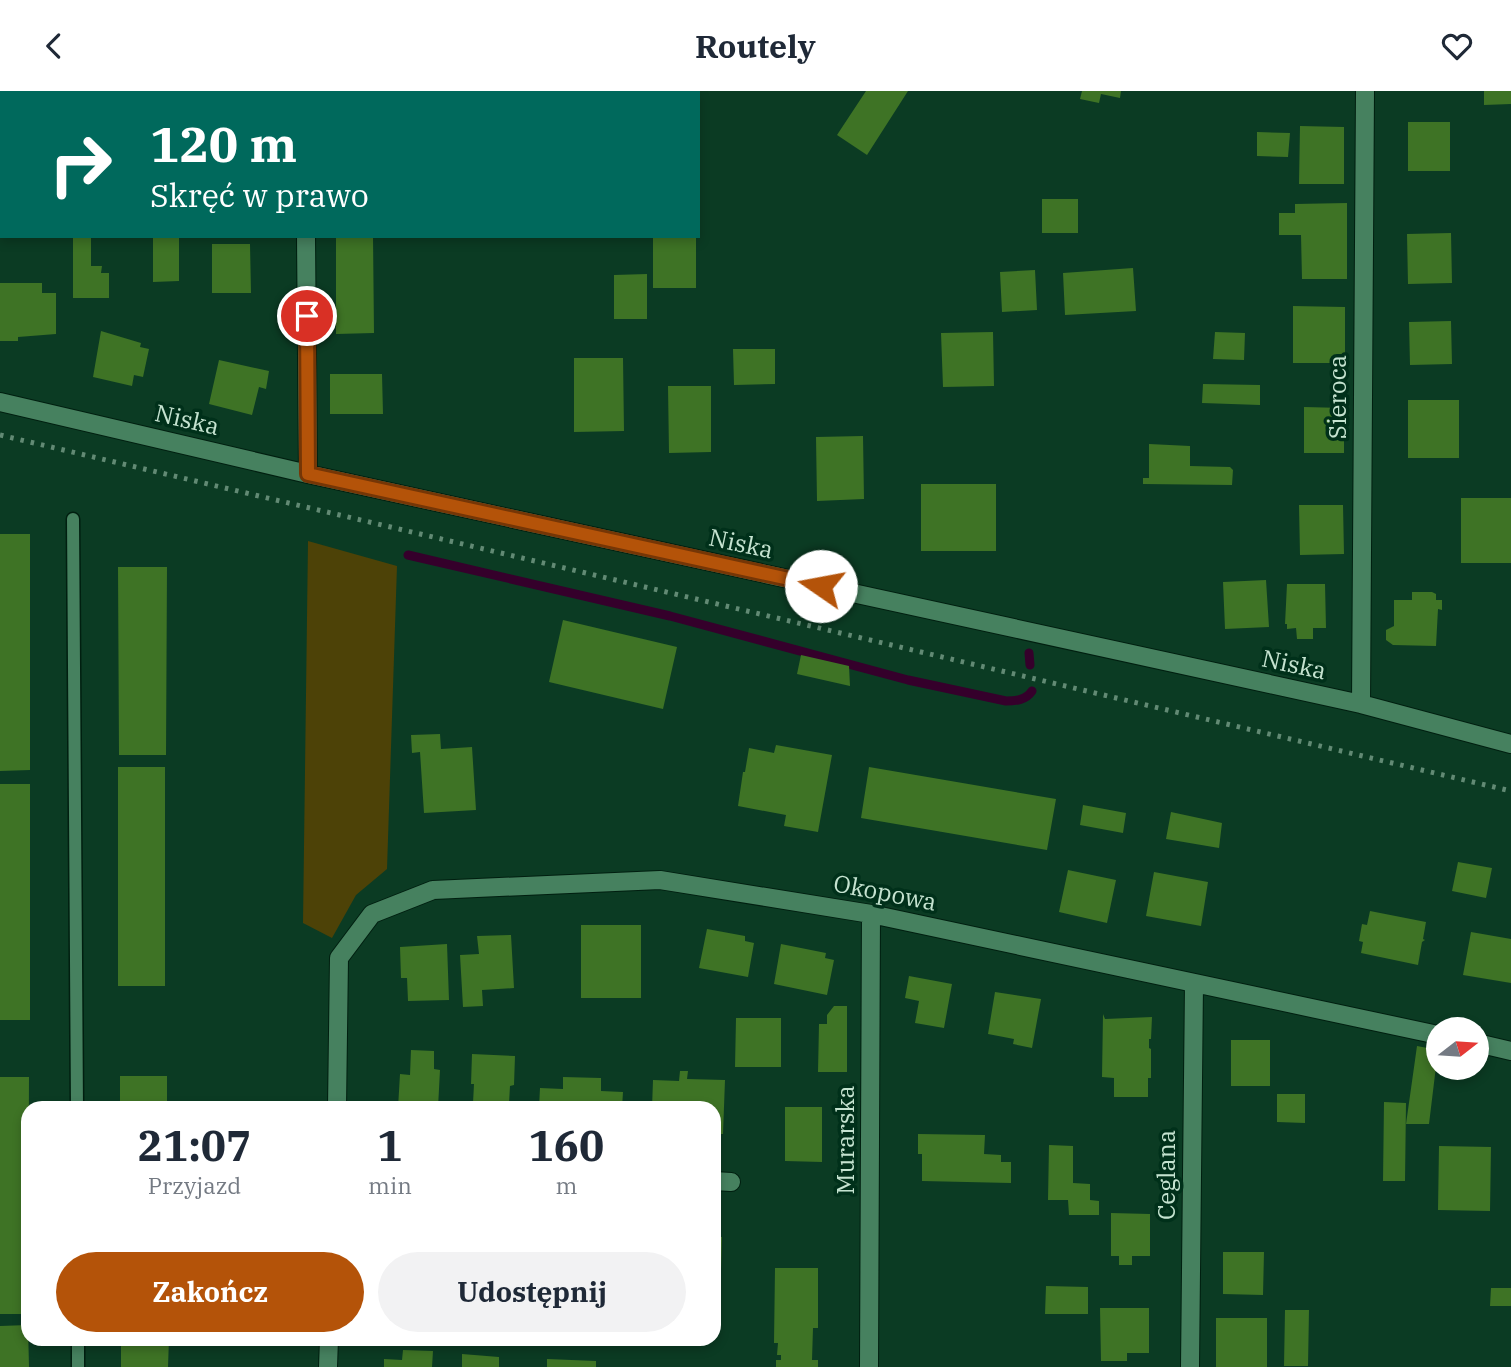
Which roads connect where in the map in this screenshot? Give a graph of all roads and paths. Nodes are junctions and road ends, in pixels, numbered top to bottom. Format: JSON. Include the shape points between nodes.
{"nodes":[{"id":1,"x":1365,"y":91,"type":"edge"},
{"id":2,"x":306,"y":238,"type":"edge"},
{"id":3,"x":0,"y":402,"type":"edge"},
{"id":4,"x":308,"y":474,"type":"junction"},
{"id":5,"x":73,"y":519,"type":"dead end"},
{"id":6,"x":1361,"y":704,"type":"junction"},
{"id":7,"x":1511,"y":744,"type":"edge"},
{"id":8,"x":872,"y":914,"type":"junction"},
{"id":9,"x":1194,"y":984,"type":"junction"},
{"id":10,"x":1426,"y":1032,"type":"edge"},
{"id":11,"x":1489,"y":1046,"type":"edge"},
{"id":12,"x":1511,"y":1051,"type":"edge"},
{"id":13,"x":77,"y":1101,"type":"edge"},
{"id":14,"x":337,"y":1101,"type":"edge"},
{"id":15,"x":78,"y":1346,"type":"edge"},
{"id":16,"x":329,"y":1346,"type":"edge"},
{"id":17,"x":79,"y":1367,"type":"edge"},
{"id":18,"x":328,"y":1367,"type":"edge"},
{"id":19,"x":869,"y":1367,"type":"edge"},
{"id":20,"x":1190,"y":1367,"type":"edge"}],
"edges":[{"from":1,"to":6,"type":"street","name":"Sieroca"},
{"from":2,"to":4,"type":"street"},
{"from":3,"to":4,"type":"street","name":"Niska"},
{"from":4,"to":6,"type":"street","name":"Niska"},
{"from":5,"to":13,"type":"lane"},
{"from":6,"to":7,"type":"street","name":"Niska"},
{"from":8,"to":9,"type":"street","name":"Okopowa"},
{"from":8,"to":14,"type":"street","name":"Okopowa","via":[[660,880],[433,890],[372,914],[339,958]]},
{"from":8,"to":19,"type":"street","name":"Murarska"},
{"from":9,"to":10,"type":"street","name":"Okopowa"},
{"from":9,"to":20,"type":"street","name":"Ceglana"},
{"from":11,"to":12,"type":"street"},
{"from":15,"to":17,"type":"lane"},
{"from":16,"to":18,"type":"street"}]}
